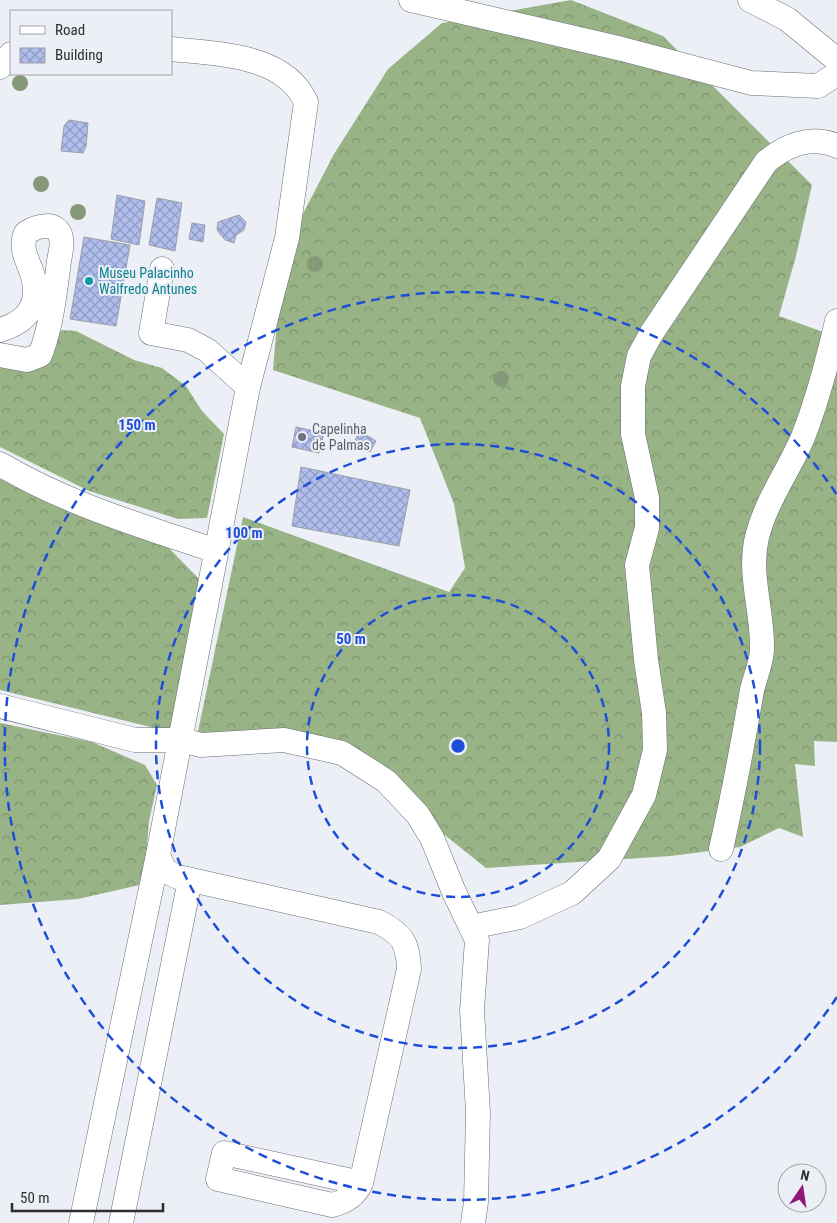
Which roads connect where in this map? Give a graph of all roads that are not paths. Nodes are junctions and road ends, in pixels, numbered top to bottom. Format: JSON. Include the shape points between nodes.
{"nodes":[{"id":1,"x":411,"y":0,"type":"edge"},
{"id":2,"x":750,"y":0,"type":"edge"},
{"id":3,"x":172,"y":49,"type":"edge"},
{"id":4,"x":10,"y":55,"type":"edge"},
{"id":5,"x":837,"y":60,"type":"edge"},
{"id":6,"x":0,"y":67,"type":"edge"},
{"id":7,"x":837,"y":74,"type":"edge"},
{"id":8,"x":837,"y":146,"type":"edge"},
{"id":9,"x":162,"y":269,"type":"dead end"},
{"id":10,"x":837,"y":320,"type":"edge"},
{"id":11,"x":0,"y":330,"type":"edge"},
{"id":12,"x":0,"y":355,"type":"edge"},
{"id":13,"x":248,"y":387,"type":"junction"},
{"id":14,"x":0,"y":464,"type":"edge"},
{"id":15,"x":216,"y":551,"type":"junction"},
{"id":16,"x":0,"y":706,"type":"edge"},
{"id":17,"x":180,"y":740,"type":"junction"},
{"id":18,"x":721,"y":849,"type":"dead end"},
{"id":19,"x":158,"y":855,"type":"junction"},
{"id":20,"x":190,"y":880,"type":"junction"},
{"id":21,"x":471,"y":927,"type":"junction"},
{"id":22,"x":361,"y":1183,"type":"junction"},
{"id":23,"x":81,"y":1223,"type":"edge"},
{"id":24,"x":121,"y":1223,"type":"edge"},
{"id":25,"x":473,"y":1223,"type":"edge"}],
"edges":[{"from":1,"to":7,"type":"street","via":[[622,49],[751,84],[818,86]]},
{"from":2,"to":5,"type":"street","via":[[787,19]]},
{"from":3,"to":13,"type":"street","via":[[267,65],[294,83],[306,102],[286,238]]},
{"from":4,"to":6,"type":"street"},
{"from":8,"to":21,"type":"street","via":[[830,142],[798,142],[781,149],[766,162],[671,302],[639,356],[633,386],[633,434],[647,498],[647,528],[637,565],[654,731],[654,750],[644,795],[609,859],[572,893],[520,917]]},
{"from":9,"to":13,"type":"street","via":[[152,333],[188,340],[207,350]]},
{"from":10,"to":18,"type":"street","via":[[820,390],[757,537],[753,576],[761,622],[762,652]]},
{"from":11,"to":12,"type":"street","via":[[24,320],[30,313],[34,294],[32,272],[23,247],[26,233],[41,225],[58,231],[62,241],[55,297],[40,355],[28,360]]},
{"from":13,"to":15,"type":"street"},
{"from":14,"to":15,"type":"street","via":[[85,506]]},
{"from":15,"to":17,"type":"street"},
{"from":16,"to":17,"type":"street","via":[[135,740]]},
{"from":17,"to":19,"type":"street"},
{"from":17,"to":21,"type":"street","via":[[201,744],[284,740],[342,754],[386,781],[418,815],[432,838]]},
{"from":19,"to":20,"type":"street","via":[[165,872]]},
{"from":19,"to":23,"type":"street"},
{"from":20,"to":22,"type":"street","via":[[379,922],[396,931],[403,940],[409,969]]},
{"from":20,"to":24,"type":"street"},
{"from":21,"to":25,"type":"street","via":[[477,940],[472,1010],[478,1112]]},
{"from":22,"to":22,"type":"street","via":[[342,1203],[332,1205],[218,1179],[224,1153]]}]}
